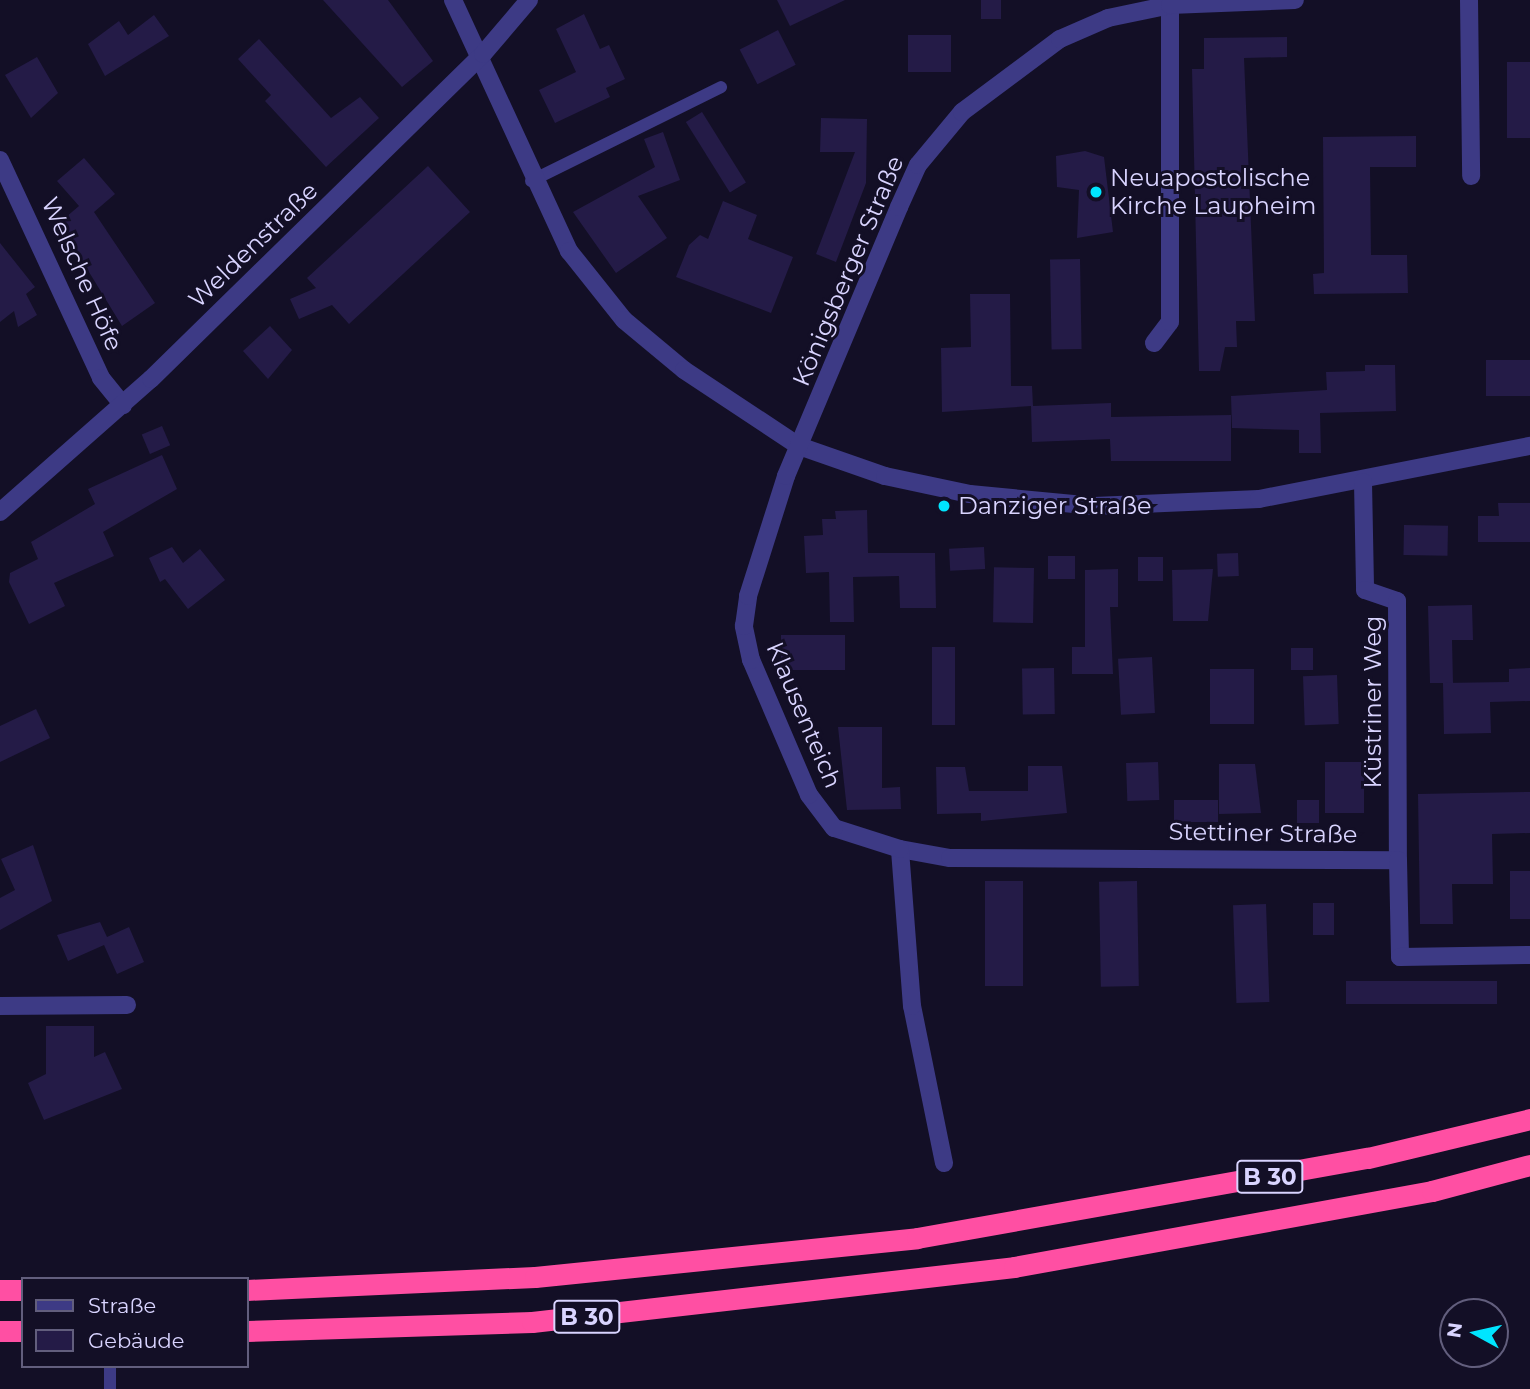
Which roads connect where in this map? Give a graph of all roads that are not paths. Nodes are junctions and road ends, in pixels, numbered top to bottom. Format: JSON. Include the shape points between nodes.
{"nodes":[{"id":1,"x":453,"y":0,"type":"edge"},
{"id":2,"x":529,"y":0,"type":"edge"},
{"id":3,"x":1295,"y":0,"type":"edge"},
{"id":4,"x":1469,"y":0,"type":"edge"},
{"id":5,"x":1170,"y":2,"type":"edge"},
{"id":6,"x":482,"y":54,"type":"junction"},
{"id":7,"x":721,"y":87,"type":"dead end"},
{"id":8,"x":0,"y":160,"type":"edge"},
{"id":9,"x":1471,"y":176,"type":"dead end"},
{"id":10,"x":531,"y":181,"type":"junction"},
{"id":11,"x":1154,"y":344,"type":"dead end"},
{"id":12,"x":123,"y":405,"type":"junction"},
{"id":13,"x":799,"y":446,"type":"junction"},
{"id":14,"x":1530,"y":446,"type":"edge"},
{"id":15,"x":1363,"y":482,"type":"junction"},
{"id":16,"x":0,"y":512,"type":"edge"},
{"id":17,"x":900,"y":849,"type":"junction"},
{"id":18,"x":1398,"y":860,"type":"junction"},
{"id":19,"x":1530,"y":955,"type":"edge"},
{"id":20,"x":127,"y":1005,"type":"dead end"},
{"id":21,"x":0,"y":1006,"type":"edge"},
{"id":22,"x":1530,"y":1119,"type":"edge"},
{"id":23,"x":944,"y":1163,"type":"dead end"},
{"id":24,"x":1530,"y":1165,"type":"edge"},
{"id":25,"x":0,"y":1290,"type":"edge"},
{"id":26,"x":21,"y":1290,"type":"edge"},
{"id":27,"x":248,"y":1290,"type":"edge"},
{"id":28,"x":0,"y":1331,"type":"edge"},
{"id":29,"x":21,"y":1331,"type":"edge"},
{"id":30,"x":248,"y":1331,"type":"edge"},
{"id":31,"x":110,"y":1368,"type":"edge"},
{"id":32,"x":110,"y":1389,"type":"edge"}],
"edges":[{"from":1,"to":6,"type":"street"},
{"from":2,"to":6,"type":"street","name":"Weldenstraße"},
{"from":3,"to":5,"type":"street","name":"Königsberger Straße"},
{"from":4,"to":9,"type":"street"},
{"from":5,"to":11,"type":"street","via":[[1170,322]]},
{"from":5,"to":13,"type":"street","name":"Königsberger Straße","via":[[1108,18],[1060,39],[989,89],[940,136],[903,197]]},
{"from":6,"to":10,"type":"street"},
{"from":6,"to":12,"type":"street","name":"Weldenstraße"},
{"from":7,"to":10,"type":"lane"},
{"from":8,"to":12,"type":"street","name":"Welsche Höfe","via":[[101,377]]},
{"from":10,"to":13,"type":"street","via":[[569,251],[624,320],[684,370]]},
{"from":12,"to":16,"type":"street","name":"Weldenstraße"},
{"from":13,"to":15,"type":"street","via":[[885,476],[970,494],[1094,506],[1205,504]]},
{"from":13,"to":17,"type":"street","name":"Klausenteich","via":[[748,596],[744,626],[751,660],[821,814],[850,837]]},
{"from":14,"to":15,"type":"street"},
{"from":15,"to":18,"type":"street","name":"Küstriner Weg","via":[[1365,590],[1397,601]]},
{"from":17,"to":18,"type":"street","name":"Stettiner Straße","via":[[950,858]]},
{"from":17,"to":23,"type":"street","via":[[912,1006]]},
{"from":18,"to":19,"type":"street","via":[[1400,957]]},
{"from":20,"to":21,"type":"street"},
{"from":22,"to":27,"type":"highway","number":"B 30","via":[[1368,1158],[917,1238],[535,1277]]},
{"from":24,"to":30,"type":"highway","number":"B 30","via":[[1432,1191],[1014,1267],[532,1322]]},
{"from":25,"to":26,"type":"highway"},
{"from":28,"to":29,"type":"highway"},
{"from":31,"to":32,"type":"lane"}]}
